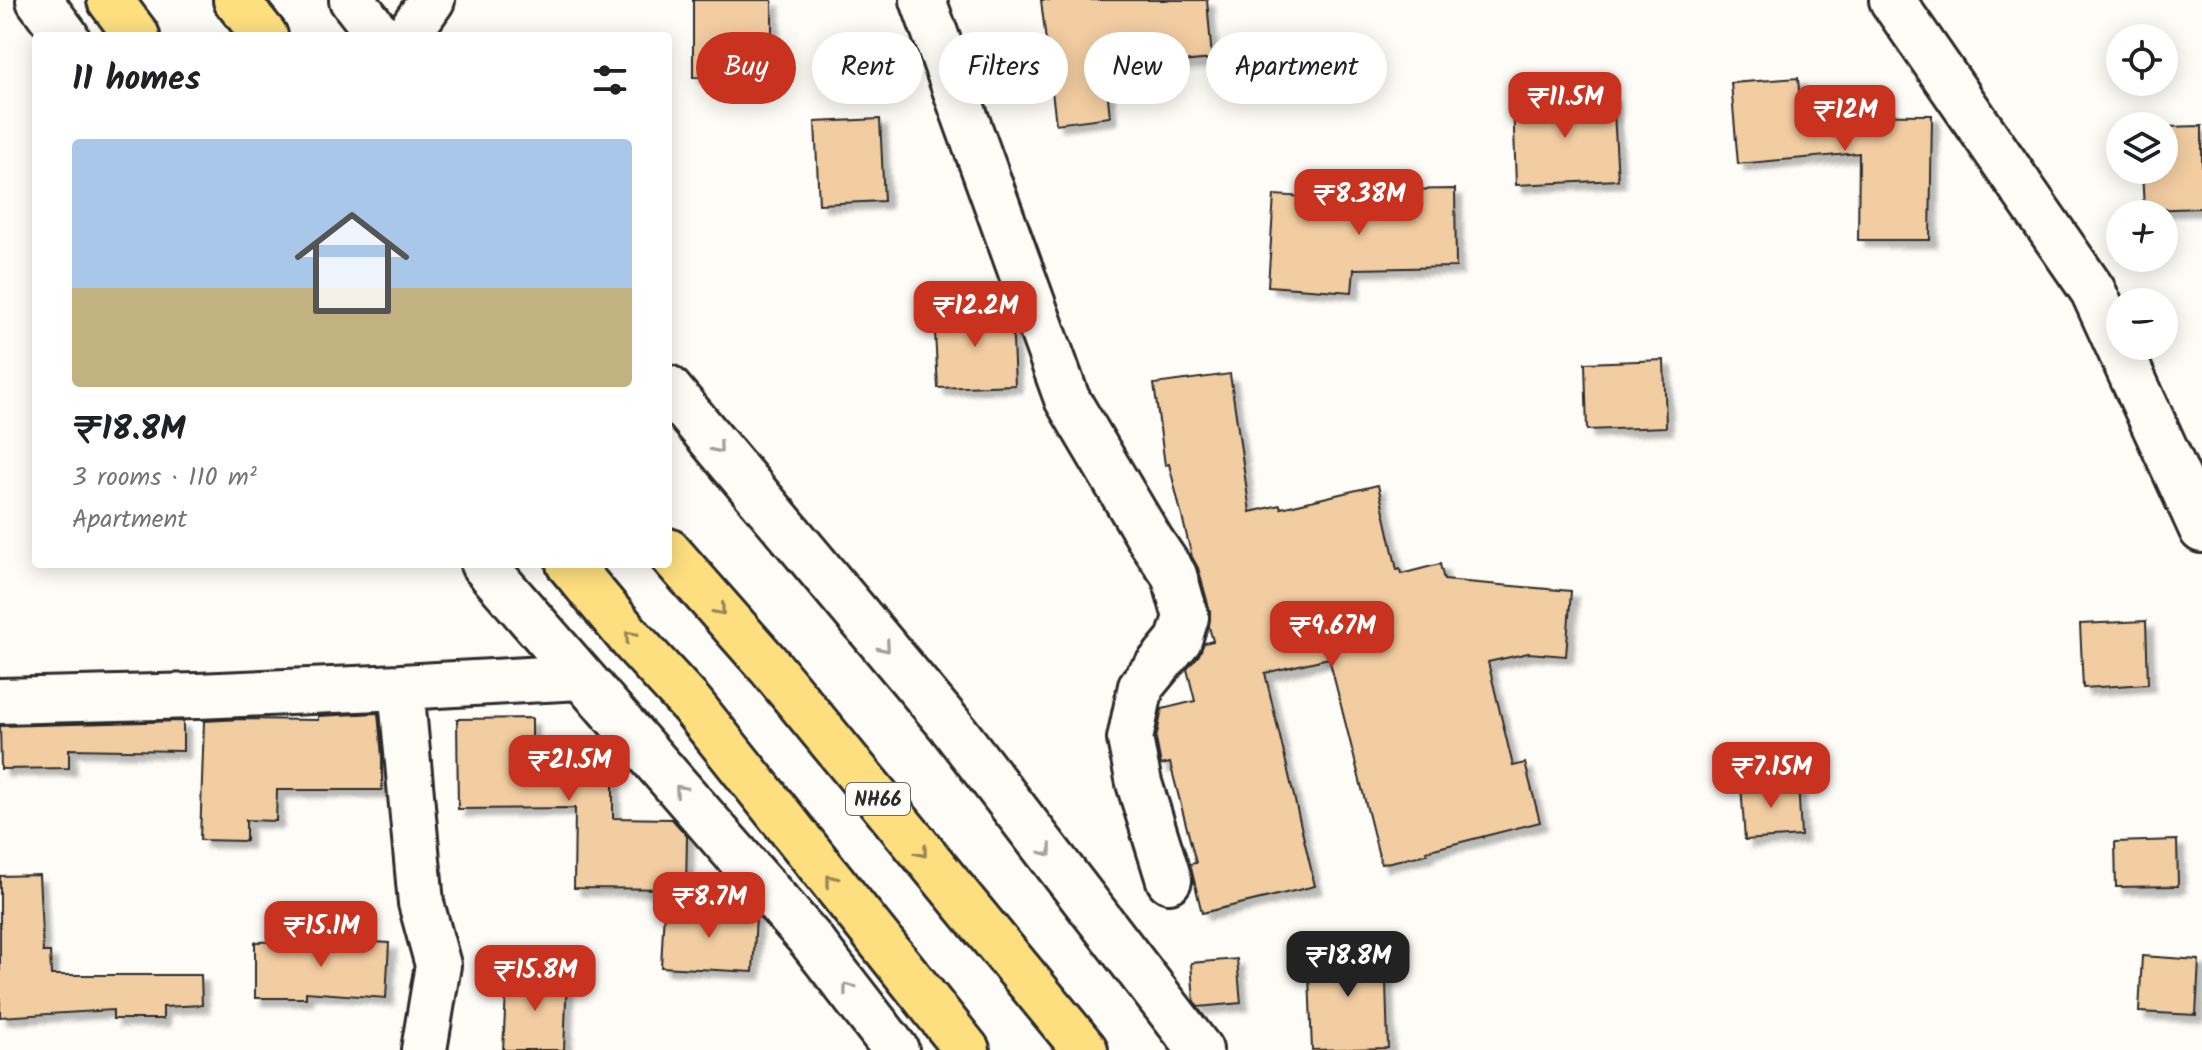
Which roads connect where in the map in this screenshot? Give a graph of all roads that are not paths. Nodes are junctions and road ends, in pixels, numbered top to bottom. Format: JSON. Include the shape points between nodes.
{"nodes":[{"id":1,"x":39,"y":0,"type":"edge"},
{"id":2,"x":110,"y":0,"type":"edge"},
{"id":3,"x":236,"y":0,"type":"edge"},
{"id":4,"x":352,"y":0,"type":"edge"},
{"id":5,"x":432,"y":0,"type":"edge"},
{"id":6,"x":923,"y":0,"type":"edge"},
{"id":7,"x":1892,"y":0,"type":"edge"},
{"id":8,"x":63,"y":32,"type":"edge"},
{"id":9,"x":134,"y":32,"type":"edge"},
{"id":10,"x":262,"y":32,"type":"edge"},
{"id":11,"x":377,"y":32,"type":"edge"},
{"id":12,"x":410,"y":32,"type":"edge"},
{"id":13,"x":672,"y":393,"type":"edge"},
{"id":14,"x":2202,"y":530,"type":"edge"},
{"id":15,"x":672,"y":556,"type":"edge"},
{"id":16,"x":486,"y":568,"type":"edge"},
{"id":17,"x":572,"y":568,"type":"edge"},
{"id":18,"x":581,"y":677,"type":"junction"},
{"id":19,"x":401,"y":687,"type":"junction"},
{"id":20,"x":0,"y":701,"type":"edge"},
{"id":21,"x":1169,"y":880,"type":"dead end"},
{"id":22,"x":424,"y":1050,"type":"edge"},
{"id":23,"x":896,"y":1050,"type":"edge"},
{"id":24,"x":967,"y":1050,"type":"edge"},
{"id":25,"x":1085,"y":1050,"type":"edge"},
{"id":26,"x":1200,"y":1050,"type":"edge"}],
"edges":[{"from":1,"to":8,"type":"street"},
{"from":2,"to":9,"type":"highway"},
{"from":3,"to":10,"type":"highway"},
{"from":4,"to":11,"type":"street"},
{"from":5,"to":12,"type":"street"},
{"from":6,"to":21,"type":"street","via":[[1067,399],[1174,575],[1186,617],[1179,640],[1141,686],[1130,739]]},
{"from":7,"to":14,"type":"street","via":[[2093,291]]},
{"from":13,"to":26,"type":"street","one_way":true,"via":[[951,726]]},
{"from":15,"to":25,"type":"highway","number":"NH66","one_way":true},
{"from":16,"to":18,"type":"street"},
{"from":24,"to":17,"type":"highway","one_way":true,"via":[[692,705]]},
{"from":18,"to":19,"type":"street"},
{"from":23,"to":18,"type":"street","one_way":true,"via":[[810,939]]},
{"from":19,"to":20,"type":"street"},
{"from":19,"to":22,"type":"street","via":[[421,903],[438,965]]}]}
